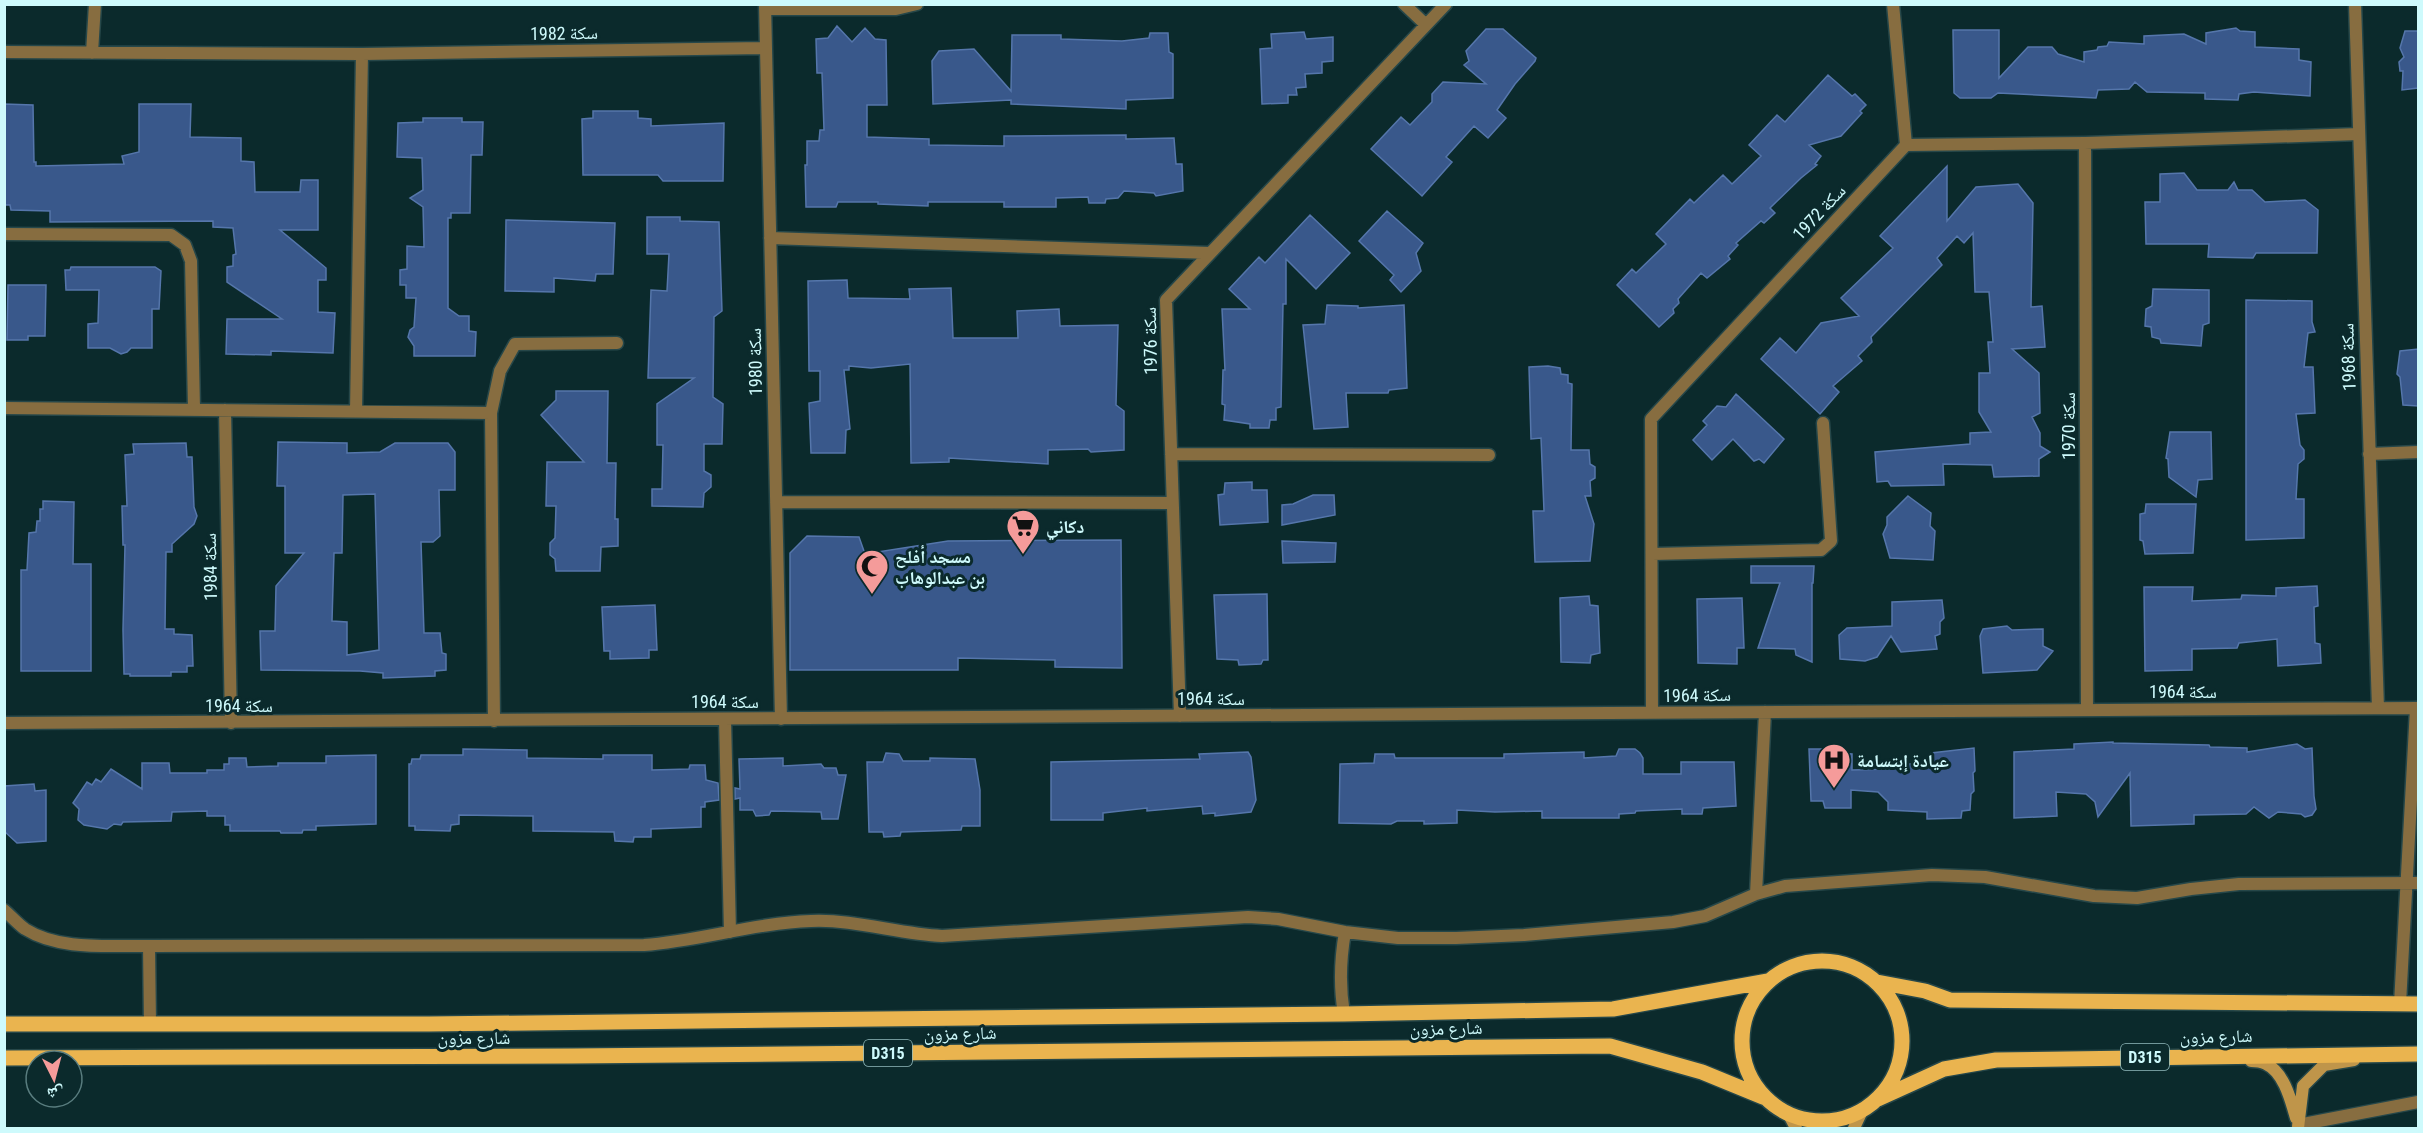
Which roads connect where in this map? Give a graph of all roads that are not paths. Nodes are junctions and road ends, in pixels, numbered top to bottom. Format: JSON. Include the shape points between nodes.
{"nodes":[{"id":1,"x":95,"y":4,"type":"edge"},
{"id":2,"x":917,"y":4,"type":"edge"},
{"id":3,"x":1404,"y":4,"type":"edge"},
{"id":4,"x":1446,"y":4,"type":"edge"},
{"id":5,"x":1893,"y":4,"type":"edge"},
{"id":6,"x":2355,"y":4,"type":"edge"},
{"id":7,"x":765,"y":7,"type":"edge"},
{"id":8,"x":1425,"y":24,"type":"junction"},
{"id":9,"x":766,"y":48,"type":"junction"},
{"id":10,"x":4,"y":52,"type":"edge"},
{"id":11,"x":92,"y":53,"type":"junction"},
{"id":12,"x":362,"y":54,"type":"junction"},
{"id":13,"x":2359,"y":134,"type":"junction"},
{"id":14,"x":2085,"y":143,"type":"junction"},
{"id":15,"x":1906,"y":145,"type":"junction"},
{"id":16,"x":4,"y":234,"type":"edge"},
{"id":17,"x":770,"y":238,"type":"junction"},
{"id":18,"x":1210,"y":253,"type":"junction"},
{"id":19,"x":617,"y":344,"type":"dead end"},
{"id":20,"x":4,"y":408,"type":"edge"},
{"id":21,"x":194,"y":409,"type":"junction"},
{"id":22,"x":225,"y":410,"type":"junction"},
{"id":23,"x":356,"y":411,"type":"junction"},
{"id":24,"x":491,"y":412,"type":"junction"},
{"id":25,"x":1823,"y":423,"type":"dead end"},
{"id":26,"x":2418,"y":452,"type":"edge"},
{"id":27,"x":1171,"y":454,"type":"junction"},
{"id":28,"x":2369,"y":454,"type":"junction"},
{"id":29,"x":1489,"y":455,"type":"dead end"},
{"id":30,"x":776,"y":502,"type":"junction"},
{"id":31,"x":1172,"y":504,"type":"junction"},
{"id":32,"x":1652,"y":554,"type":"junction"},
{"id":33,"x":2378,"y":708,"type":"junction"},
{"id":34,"x":2417,"y":708,"type":"edge"},
{"id":35,"x":2087,"y":710,"type":"junction"},
{"id":36,"x":1765,"y":712,"type":"junction"},
{"id":37,"x":1652,"y":713,"type":"junction"},
{"id":38,"x":1180,"y":716,"type":"junction"},
{"id":39,"x":725,"y":719,"type":"junction"},
{"id":40,"x":781,"y":719,"type":"junction"},
{"id":41,"x":494,"y":721,"type":"junction"},
{"id":42,"x":4,"y":723,"type":"edge"},
{"id":43,"x":231,"y":723,"type":"junction"},
{"id":44,"x":2413,"y":883,"type":"edge"},
{"id":45,"x":1756,"y":894,"type":"junction"},
{"id":46,"x":4,"y":910,"type":"edge"},
{"id":47,"x":730,"y":932,"type":"junction"},
{"id":48,"x":1345,"y":932,"type":"junction"},
{"id":49,"x":149,"y":946,"type":"junction"},
{"id":50,"x":1768,"y":981,"type":"junction"},
{"id":51,"x":1877,"y":982,"type":"junction"},
{"id":52,"x":2400,"y":1004,"type":"junction"},
{"id":53,"x":2418,"y":1005,"type":"edge"},
{"id":54,"x":1344,"y":1014,"type":"junction"},
{"id":55,"x":4,"y":1024,"type":"edge"},
{"id":56,"x":150,"y":1024,"type":"junction"},
{"id":57,"x":2396,"y":1054,"type":"junction"},
{"id":58,"x":2418,"y":1054,"type":"edge"},
{"id":59,"x":2220,"y":1055,"type":"junction"},
{"id":60,"x":4,"y":1058,"type":"edge"},
{"id":61,"x":1763,"y":1097,"type":"junction"},
{"id":62,"x":1878,"y":1099,"type":"junction"},
{"id":63,"x":2418,"y":1102,"type":"edge"},
{"id":64,"x":1862,"y":1111,"type":"junction"},
{"id":65,"x":1793,"y":1122,"type":"edge"},
{"id":66,"x":2298,"y":1127,"type":"edge"},
{"id":67,"x":1854,"y":1128,"type":"edge"}],
"edges":[{"from":1,"to":11,"type":"street"},
{"from":2,"to":7,"type":"street","via":[[896,9]]},
{"from":3,"to":8,"type":"street"},
{"from":4,"to":8,"type":"street","name":"سكة 1976"},
{"from":5,"to":15,"type":"street"},
{"from":6,"to":13,"type":"street","name":"سكة 1968"},
{"from":7,"to":9,"type":"street","name":"سكة 1980"},
{"from":8,"to":18,"type":"street","name":"سكة 1976"},
{"from":9,"to":12,"type":"street","name":"سكة 1982"},
{"from":9,"to":17,"type":"street","name":"سكة 1980"},
{"from":10,"to":11,"type":"street","name":"سكة 1982"},
{"from":11,"to":12,"type":"street","name":"سكة 1982"},
{"from":12,"to":23,"type":"street"},
{"from":13,"to":14,"type":"street"},
{"from":13,"to":28,"type":"street","name":"سكة 1968"},
{"from":14,"to":15,"type":"street"},
{"from":14,"to":35,"type":"street","name":"سكة 1970"},
{"from":15,"to":32,"type":"street","name":"سكة 1972","via":[[1651,418]]},
{"from":16,"to":21,"type":"street","via":[[171,235],[185,244],[191,261]]},
{"from":17,"to":18,"type":"street"},
{"from":17,"to":30,"type":"street","name":"سكة 1980"},
{"from":18,"to":27,"type":"street","name":"سكة 1976","via":[[1166,300]]},
{"from":19,"to":24,"type":"street","via":[[515,344],[500,371]]},
{"from":20,"to":21,"type":"street"},
{"from":21,"to":22,"type":"street"},
{"from":22,"to":23,"type":"street"},
{"from":22,"to":43,"type":"street","name":"سكة 1984"},
{"from":23,"to":24,"type":"street"},
{"from":24,"to":41,"type":"street"},
{"from":25,"to":32,"type":"street","via":[[1831,540],[1821,550]]},
{"from":26,"to":28,"type":"street"},
{"from":27,"to":29,"type":"street"},
{"from":27,"to":31,"type":"street","name":"سكة 1976"},
{"from":28,"to":33,"type":"street","name":"سكة 1968"},
{"from":30,"to":31,"type":"street"},
{"from":30,"to":40,"type":"street","name":"سكة 1980"},
{"from":31,"to":38,"type":"street","name":"سكة 1976"},
{"from":32,"to":37,"type":"street","name":"سكة 1972"},
{"from":33,"to":34,"type":"street","name":"سكة 1964"},
{"from":33,"to":35,"type":"street","name":"سكة 1964"},
{"from":34,"to":44,"type":"street"},
{"from":35,"to":36,"type":"street","name":"سكة 1964"},
{"from":36,"to":37,"type":"street","name":"سكة 1964"},
{"from":36,"to":45,"type":"street"},
{"from":37,"to":38,"type":"street","name":"سكة 1964"},
{"from":38,"to":40,"type":"street","name":"سكة 1964"},
{"from":39,"to":40,"type":"street","name":"سكة 1964"},
{"from":39,"to":41,"type":"street","name":"سكة 1964"},
{"from":39,"to":47,"type":"street"},
{"from":41,"to":43,"type":"street","name":"سكة 1964"},
{"from":42,"to":43,"type":"street","name":"سكة 1964"},
{"from":44,"to":45,"type":"street","via":[[2239,885],[2137,898],[2094,896],[1984,877],[1932,875],[1815,882]]},
{"from":44,"to":52,"type":"street"},
{"from":45,"to":48,"type":"street","via":[[1705,916],[1673,922],[1456,938],[1398,938]]},
{"from":46,"to":49,"type":"street","via":[[25,928],[49,940]]},
{"from":47,"to":48,"type":"street","via":[[827,921],[942,936],[1248,917]]},
{"from":47,"to":49,"type":"street","via":[[644,945]]},
{"from":48,"to":54,"type":"street","via":[[1340,968]]},
{"from":49,"to":56,"type":"street"},
{"from":50,"to":51,"type":"main road","number":"D315","via":[[1788,968],[1811,961],[1835,962],[1858,969]]},
{"from":50,"to":54,"type":"main road","name":"شارع مزون","number":"D315","via":[[1613,1009]]},
{"from":50,"to":61,"type":"main road","number":"D315","via":[[1752,1001],[1742,1025],[1741,1051],[1748,1076]]},
{"from":51,"to":52,"type":"main road","name":"شارع مزون","number":"D315","via":[[1950,1000]]},
{"from":51,"to":62,"type":"main road","number":"D315","via":[[1893,1003],[1902,1028],[1902,1053],[1894,1078]]},
{"from":52,"to":53,"type":"main road","name":"شارع مزون","number":"D315"},
{"from":54,"to":56,"type":"main road","name":"شارع مزون","number":"D315"},
{"from":55,"to":56,"type":"main road","name":"شارع مزون","number":"D315"},
{"from":57,"to":58,"type":"main road","name":"شارع مزون","number":"D315"},
{"from":57,"to":59,"type":"main road","name":"شارع مزون","number":"D315"},
{"from":57,"to":66,"type":"street","via":[[2324,1065],[2303,1086]]},
{"from":59,"to":62,"type":"main road","name":"شارع مزون","number":"D315","via":[[1996,1060],[1944,1069]]},
{"from":59,"to":66,"type":"street","via":[[2267,1064],[2280,1077]]},
{"from":60,"to":61,"type":"main road","name":"شارع مزون","number":"D315","via":[[1610,1046],[1702,1072]]},
{"from":61,"to":65,"type":"main road","number":"D315"},
{"from":62,"to":64,"type":"main road","number":"D315"},
{"from":63,"to":66,"type":"street"},
{"from":64,"to":65,"type":"main road","number":"D315","via":[[1839,1120]]},
{"from":64,"to":67,"type":"street"}]}
